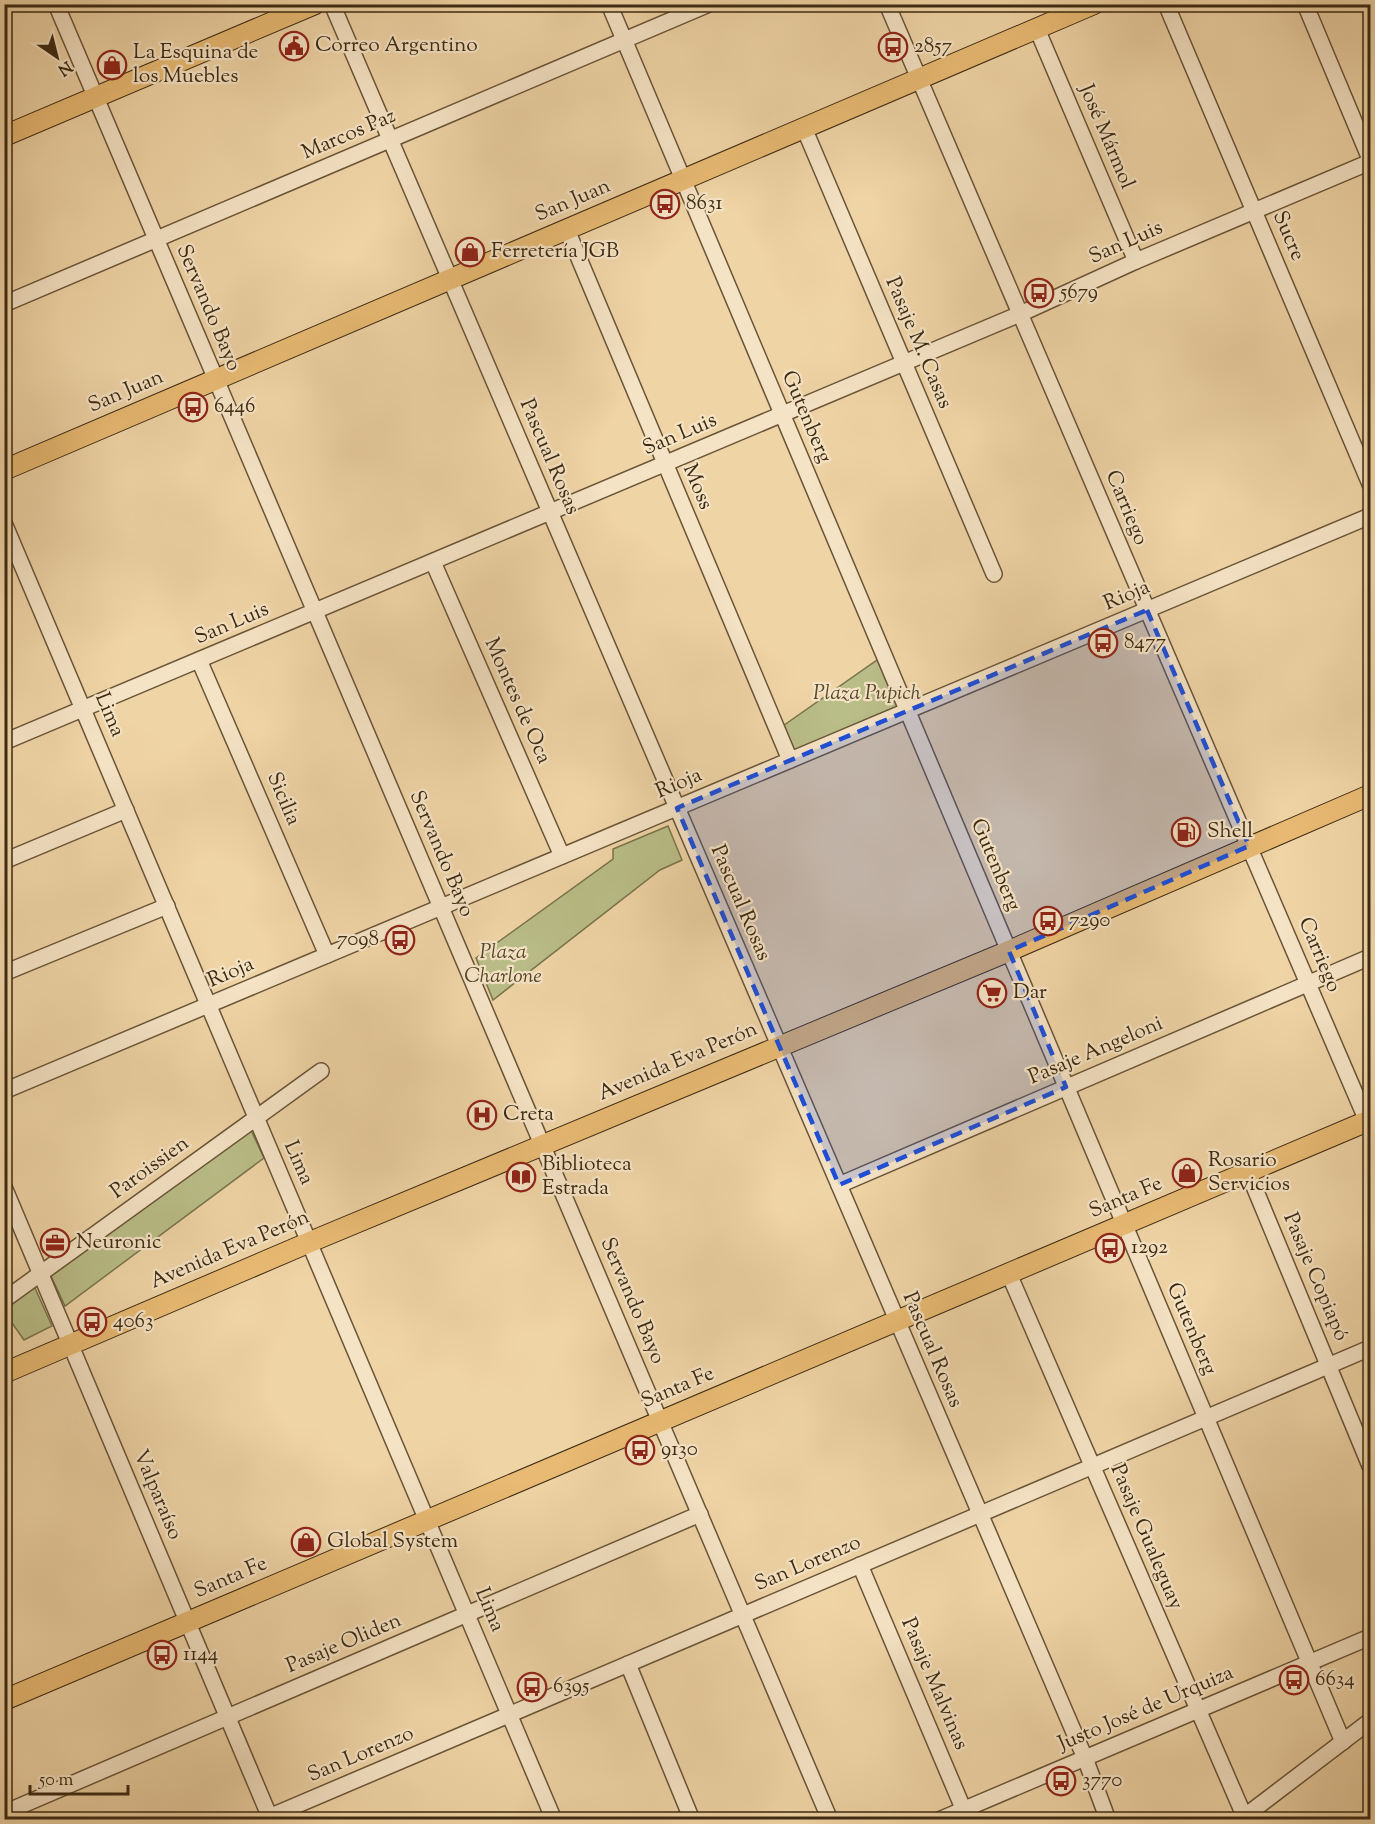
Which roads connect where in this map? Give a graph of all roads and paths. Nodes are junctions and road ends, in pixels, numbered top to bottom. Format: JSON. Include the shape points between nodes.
{"nodes":[{"id":1,"x":56,"y":4,"type":"edge"},
{"id":2,"x":315,"y":4,"type":"edge"},
{"id":3,"x":332,"y":4,"type":"edge"},
{"id":4,"x":609,"y":4,"type":"edge"},
{"id":5,"x":709,"y":4,"type":"edge"},
{"id":6,"x":886,"y":4,"type":"edge"},
{"id":7,"x":1094,"y":4,"type":"edge"},
{"id":8,"x":1166,"y":4,"type":"edge"},
{"id":9,"x":1305,"y":4,"type":"edge"},
{"id":10,"x":1037,"y":28,"type":"junction"},
{"id":11,"x":624,"y":40,"type":"junction"},
{"id":12,"x":919,"y":79,"type":"junction"},
{"id":13,"x":96,"y":97,"type":"junction"},
{"id":14,"x":804,"y":128,"type":"junction"},
{"id":15,"x":4,"y":136,"type":"edge"},
{"id":16,"x":390,"y":140,"type":"junction"},
{"id":17,"x":1371,"y":161,"type":"edge"},
{"id":18,"x":683,"y":180,"type":"junction"},
{"id":19,"x":1254,"y":211,"type":"junction"},
{"id":20,"x":567,"y":230,"type":"junction"},
{"id":21,"x":156,"y":239,"type":"junction"},
{"id":22,"x":1136,"y":261,"type":"junction"},
{"id":23,"x":450,"y":279,"type":"junction"},
{"id":24,"x":4,"y":304,"type":"edge"},
{"id":25,"x":1020,"y":314,"type":"junction"},
{"id":26,"x":904,"y":363,"type":"junction"},
{"id":27,"x":216,"y":379,"type":"junction"},
{"id":28,"x":782,"y":415,"type":"junction"},
{"id":29,"x":665,"y":464,"type":"junction"},
{"id":30,"x":4,"y":470,"type":"edge"},
{"id":31,"x":1371,"y":484,"type":"edge"},
{"id":32,"x":550,"y":513,"type":"junction"},
{"id":33,"x":1371,"y":516,"type":"edge"},
{"id":34,"x":4,"y":523,"type":"edge"},
{"id":35,"x":433,"y":562,"type":"junction"},
{"id":36,"x":994,"y":574,"type":"dead end"},
{"id":37,"x":1147,"y":610,"type":"junction"},
{"id":38,"x":315,"y":612,"type":"junction"},
{"id":39,"x":199,"y":660,"type":"junction"},
{"id":40,"x":84,"y":709,"type":"junction"},
{"id":41,"x":908,"y":711,"type":"junction"},
{"id":42,"x":4,"y":742,"type":"edge"},
{"id":43,"x":790,"y":760,"type":"junction"},
{"id":44,"x":1371,"y":795,"type":"edge"},
{"id":45,"x":677,"y":808,"type":"junction"},
{"id":46,"x":126,"y":810,"type":"junction"},
{"id":47,"x":1249,"y":846,"type":"junction"},
{"id":48,"x":562,"y":856,"type":"junction"},
{"id":49,"x":4,"y":861,"type":"edge"},
{"id":50,"x":167,"y":906,"type":"junction"},
{"id":51,"x":441,"y":907,"type":"junction"},
{"id":52,"x":1009,"y":951,"type":"junction"},
{"id":53,"x":327,"y":955,"type":"junction"},
{"id":54,"x":1371,"y":957,"type":"edge"},
{"id":55,"x":4,"y":973,"type":"edge"},
{"id":56,"x":1308,"y":983,"type":"junction"},
{"id":57,"x":209,"y":1005,"type":"junction"},
{"id":58,"x":778,"y":1045,"type":"junction"},
{"id":59,"x":321,"y":1071,"type":"dead end"},
{"id":60,"x":1066,"y":1087,"type":"junction"},
{"id":61,"x":4,"y":1091,"type":"edge"},
{"id":62,"x":255,"y":1117,"type":"junction"},
{"id":63,"x":1370,"y":1123,"type":"edge"},
{"id":64,"x":542,"y":1145,"type":"junction"},
{"id":65,"x":1248,"y":1172,"type":"junction"},
{"id":66,"x":839,"y":1185,"type":"junction"},
{"id":67,"x":4,"y":1187,"type":"edge"},
{"id":68,"x":1124,"y":1225,"type":"junction"},
{"id":69,"x":310,"y":1242,"type":"junction"},
{"id":70,"x":41,"y":1273,"type":"junction"},
{"id":71,"x":1009,"y":1274,"type":"junction"},
{"id":72,"x":4,"y":1300,"type":"edge"},
{"id":73,"x":897,"y":1321,"type":"junction"},
{"id":74,"x":71,"y":1344,"type":"junction"},
{"id":75,"x":1371,"y":1348,"type":"edge"},
{"id":76,"x":1329,"y":1366,"type":"junction"},
{"id":77,"x":4,"y":1373,"type":"edge"},
{"id":78,"x":1206,"y":1418,"type":"junction"},
{"id":79,"x":660,"y":1422,"type":"junction"},
{"id":80,"x":1092,"y":1466,"type":"junction"},
{"id":81,"x":1371,"y":1466,"type":"edge"},
{"id":82,"x":700,"y":1514,"type":"junction"},
{"id":83,"x":980,"y":1514,"type":"junction"},
{"id":84,"x":428,"y":1520,"type":"junction"},
{"id":85,"x":860,"y":1565,"type":"junction"},
{"id":86,"x":467,"y":1614,"type":"junction"},
{"id":87,"x":743,"y":1615,"type":"junction"},
{"id":88,"x":187,"y":1622,"type":"junction"},
{"id":89,"x":1371,"y":1637,"type":"edge"},
{"id":90,"x":1309,"y":1663,"type":"junction"},
{"id":91,"x":628,"y":1664,"type":"junction"},
{"id":92,"x":4,"y":1700,"type":"edge"},
{"id":93,"x":1198,"y":1710,"type":"junction"},
{"id":94,"x":510,"y":1714,"type":"junction"},
{"id":95,"x":227,"y":1717,"type":"junction"},
{"id":96,"x":1368,"y":1729,"type":"edge"},
{"id":97,"x":1343,"y":1742,"type":"junction"},
{"id":98,"x":1085,"y":1758,"type":"junction"},
{"id":99,"x":4,"y":1813,"type":"edge"},
{"id":100,"x":966,"y":1814,"type":"edge"},
{"id":101,"x":267,"y":1818,"type":"edge"},
{"id":102,"x":1243,"y":1818,"type":"edge"},
{"id":103,"x":554,"y":1819,"type":"edge"},
{"id":104,"x":692,"y":1820,"type":"edge"},
{"id":105,"x":830,"y":1820,"type":"edge"},
{"id":106,"x":939,"y":1820,"type":"edge"},
{"id":107,"x":1108,"y":1820,"type":"edge"}],
"edges":[{"from":1,"to":13,"type":"street","name":"Servando Bayo"},
{"from":2,"to":13,"type":"main road"},
{"from":3,"to":16,"type":"street","name":"Pascual Rosas"},
{"from":4,"to":11,"type":"street","name":"Gutenberg"},
{"from":5,"to":11,"type":"street","name":"Marcos Paz"},
{"from":6,"to":12,"type":"street","name":"Carriego"},
{"from":7,"to":10,"type":"main road","name":"San Juan"},
{"from":8,"to":19,"type":"street","name":"Sucre"},
{"from":9,"to":17,"type":"street"},
{"from":10,"to":12,"type":"main road","name":"San Juan"},
{"from":10,"to":22,"type":"street","name":"José Mármol"},
{"from":11,"to":16,"type":"street","name":"Marcos Paz"},
{"from":11,"to":18,"type":"street","name":"Gutenberg"},
{"from":12,"to":14,"type":"main road","name":"San Juan"},
{"from":12,"to":25,"type":"street","name":"Carriego"},
{"from":13,"to":15,"type":"main road"},
{"from":13,"to":21,"type":"street","name":"Servando Bayo"},
{"from":14,"to":18,"type":"main road","name":"San Juan"},
{"from":14,"to":26,"type":"street","name":"Pasaje M. Casas"},
{"from":16,"to":21,"type":"street","name":"Marcos Paz"},
{"from":16,"to":23,"type":"street","name":"Pascual Rosas"},
{"from":17,"to":19,"type":"street","name":"San Luis"},
{"from":18,"to":20,"type":"main road","name":"San Juan"},
{"from":18,"to":28,"type":"street","name":"Gutenberg"},
{"from":19,"to":22,"type":"street","name":"San Luis"},
{"from":19,"to":31,"type":"street","name":"Sucre"},
{"from":20,"to":23,"type":"main road","name":"San Juan"},
{"from":20,"to":29,"type":"street","name":"Moss"},
{"from":21,"to":24,"type":"street","name":"Marcos Paz"},
{"from":21,"to":27,"type":"street","name":"Servando Bayo"},
{"from":22,"to":25,"type":"street","name":"San Luis"},
{"from":23,"to":27,"type":"main road","name":"San Juan"},
{"from":23,"to":32,"type":"street","name":"Pascual Rosas"},
{"from":25,"to":26,"type":"street","name":"San Luis"},
{"from":25,"to":37,"type":"street","name":"Carriego"},
{"from":26,"to":28,"type":"street","name":"San Luis"},
{"from":26,"to":36,"type":"street","name":"Pasaje M. Casas"},
{"from":27,"to":30,"type":"main road","name":"San Juan"},
{"from":27,"to":38,"type":"street","name":"Servando Bayo"},
{"from":28,"to":29,"type":"street","name":"San Luis"},
{"from":28,"to":41,"type":"street","name":"Gutenberg"},
{"from":29,"to":32,"type":"street","name":"San Luis"},
{"from":29,"to":43,"type":"street","name":"Moss"},
{"from":32,"to":35,"type":"street","name":"San Luis"},
{"from":32,"to":45,"type":"street","name":"Pascual Rosas"},
{"from":33,"to":37,"type":"street","name":"Rioja"},
{"from":34,"to":40,"type":"street","name":"Lima"},
{"from":35,"to":38,"type":"street","name":"San Luis"},
{"from":35,"to":48,"type":"street","name":"Montes de Oca"},
{"from":37,"to":41,"type":"street","name":"Rioja"},
{"from":37,"to":47,"type":"street","name":"Carriego"},
{"from":38,"to":39,"type":"street","name":"San Luis"},
{"from":38,"to":51,"type":"street","name":"Servando Bayo"},
{"from":39,"to":40,"type":"street","name":"San Luis"},
{"from":39,"to":53,"type":"street","name":"Sicilia"},
{"from":40,"to":42,"type":"street","name":"San Luis"},
{"from":40,"to":46,"type":"street","name":"Lima"},
{"from":41,"to":43,"type":"street","name":"Rioja"},
{"from":41,"to":52,"type":"street","name":"Gutenberg"},
{"from":43,"to":45,"type":"street","name":"Rioja"},
{"from":44,"to":47,"type":"main road","name":"Avenida Eva Perón"},
{"from":45,"to":48,"type":"street","name":"Rioja"},
{"from":45,"to":58,"type":"street","name":"Pascual Rosas"},
{"from":46,"to":49,"type":"street"},
{"from":46,"to":50,"type":"street","name":"Lima"},
{"from":47,"to":52,"type":"main road","name":"Avenida Eva Perón"},
{"from":47,"to":56,"type":"street","name":"Carriego"},
{"from":48,"to":51,"type":"street","name":"Rioja"},
{"from":50,"to":55,"type":"street"},
{"from":50,"to":57,"type":"street","name":"Lima"},
{"from":51,"to":53,"type":"street","name":"Rioja"},
{"from":51,"to":64,"type":"street","name":"Servando Bayo"},
{"from":52,"to":58,"type":"main road","name":"Avenida Eva Perón"},
{"from":52,"to":60,"type":"street","name":"Gutenberg"},
{"from":53,"to":57,"type":"street","name":"Rioja"},
{"from":54,"to":56,"type":"street","name":"Pasaje Angeloni"},
{"from":56,"to":60,"type":"street","name":"Pasaje Angeloni"},
{"from":56,"to":63,"type":"street","name":"Carriego"},
{"from":57,"to":61,"type":"street","name":"Rioja"},
{"from":57,"to":62,"type":"street","name":"Lima"},
{"from":58,"to":64,"type":"main road","name":"Avenida Eva Perón"},
{"from":58,"to":66,"type":"street","name":"Pascual Rosas"},
{"from":59,"to":62,"type":"street","name":"Paroissien"},
{"from":60,"to":66,"type":"street","name":"Pasaje Angeloni"},
{"from":60,"to":68,"type":"street","name":"Gutenberg"},
{"from":62,"to":69,"type":"street","name":"Lima"},
{"from":62,"to":70,"type":"street","name":"Paroissien"},
{"from":63,"to":65,"type":"main road","name":"Santa Fe"},
{"from":64,"to":69,"type":"main road","name":"Avenida Eva Perón"},
{"from":64,"to":79,"type":"street","name":"Servando Bayo"},
{"from":65,"to":68,"type":"main road","name":"Santa Fe"},
{"from":65,"to":76,"type":"street","name":"Pasaje Copiapó"},
{"from":66,"to":73,"type":"street","name":"Pascual Rosas"},
{"from":67,"to":70,"type":"street","name":"Valparaíso"},
{"from":68,"to":71,"type":"main road","name":"Santa Fe"},
{"from":68,"to":78,"type":"street","name":"Gutenberg"},
{"from":69,"to":74,"type":"main road","name":"Avenida Eva Perón"},
{"from":69,"to":84,"type":"street","name":"Lima"},
{"from":70,"to":72,"type":"street","name":"Paroissien"},
{"from":70,"to":74,"type":"street","name":"Valparaíso"},
{"from":71,"to":73,"type":"main road","name":"Santa Fe"},
{"from":71,"to":80,"type":"street","name":"Pasaje Gualeguay"},
{"from":73,"to":79,"type":"main road","name":"Santa Fe"},
{"from":73,"to":83,"type":"street","name":"Pascual Rosas"},
{"from":74,"to":77,"type":"main road","name":"Avenida Eva Perón"},
{"from":74,"to":88,"type":"street","name":"Valparaíso"},
{"from":75,"to":76,"type":"street","name":"San Lorenzo"},
{"from":76,"to":78,"type":"street","name":"San Lorenzo"},
{"from":76,"to":81,"type":"street","name":"Pasaje Copiapó"},
{"from":78,"to":80,"type":"street","name":"San Lorenzo"},
{"from":78,"to":90,"type":"street","name":"Gutenberg"},
{"from":79,"to":82,"type":"street","name":"Servando Bayo"},
{"from":79,"to":84,"type":"main road","name":"Santa Fe"},
{"from":80,"to":83,"type":"street","name":"San Lorenzo"},
{"from":80,"to":93,"type":"street","name":"Pasaje Gualeguay"},
{"from":82,"to":86,"type":"street","name":"Pasaje Oliden"},
{"from":82,"to":87,"type":"street","name":"Servando Bayo"},
{"from":83,"to":85,"type":"street","name":"San Lorenzo"},
{"from":83,"to":98,"type":"street","name":"Pascual Rosas"},
{"from":84,"to":86,"type":"street","name":"Lima"},
{"from":84,"to":88,"type":"main road","name":"Santa Fe"},
{"from":85,"to":87,"type":"street","name":"San Lorenzo"},
{"from":85,"to":100,"type":"street","name":"Pasaje Malvinas"},
{"from":86,"to":94,"type":"street","name":"Lima"},
{"from":86,"to":95,"type":"street","name":"Pasaje Oliden"},
{"from":87,"to":91,"type":"street","name":"San Lorenzo"},
{"from":87,"to":105,"type":"street","name":"Servando Bayo"},
{"from":88,"to":92,"type":"main road","name":"Santa Fe"},
{"from":88,"to":95,"type":"street","name":"Valparaíso"},
{"from":89,"to":90,"type":"street","name":"Justo José de Urquiza"},
{"from":90,"to":93,"type":"street","name":"Justo José de Urquiza"},
{"from":90,"to":97,"type":"street","name":"Gutenberg"},
{"from":91,"to":94,"type":"street","name":"San Lorenzo"},
{"from":91,"to":104,"type":"street"},
{"from":93,"to":98,"type":"street","name":"Justo José de Urquiza"},
{"from":93,"to":102,"type":"street","name":"Pasaje Gualeguay"},
{"from":94,"to":101,"type":"street","name":"San Lorenzo"},
{"from":94,"to":103,"type":"street","name":"Lima"},
{"from":95,"to":99,"type":"street","name":"Pasaje Oliden"},
{"from":95,"to":101,"type":"street","name":"Valparaíso"},
{"from":96,"to":97,"type":"street"},
{"from":97,"to":102,"type":"street"},
{"from":98,"to":100,"type":"street","name":"Justo José de Urquiza"},
{"from":98,"to":107,"type":"street","name":"Pascual Rosas"},
{"from":100,"to":106,"type":"street","name":"Justo José de Urquiza"}]}
